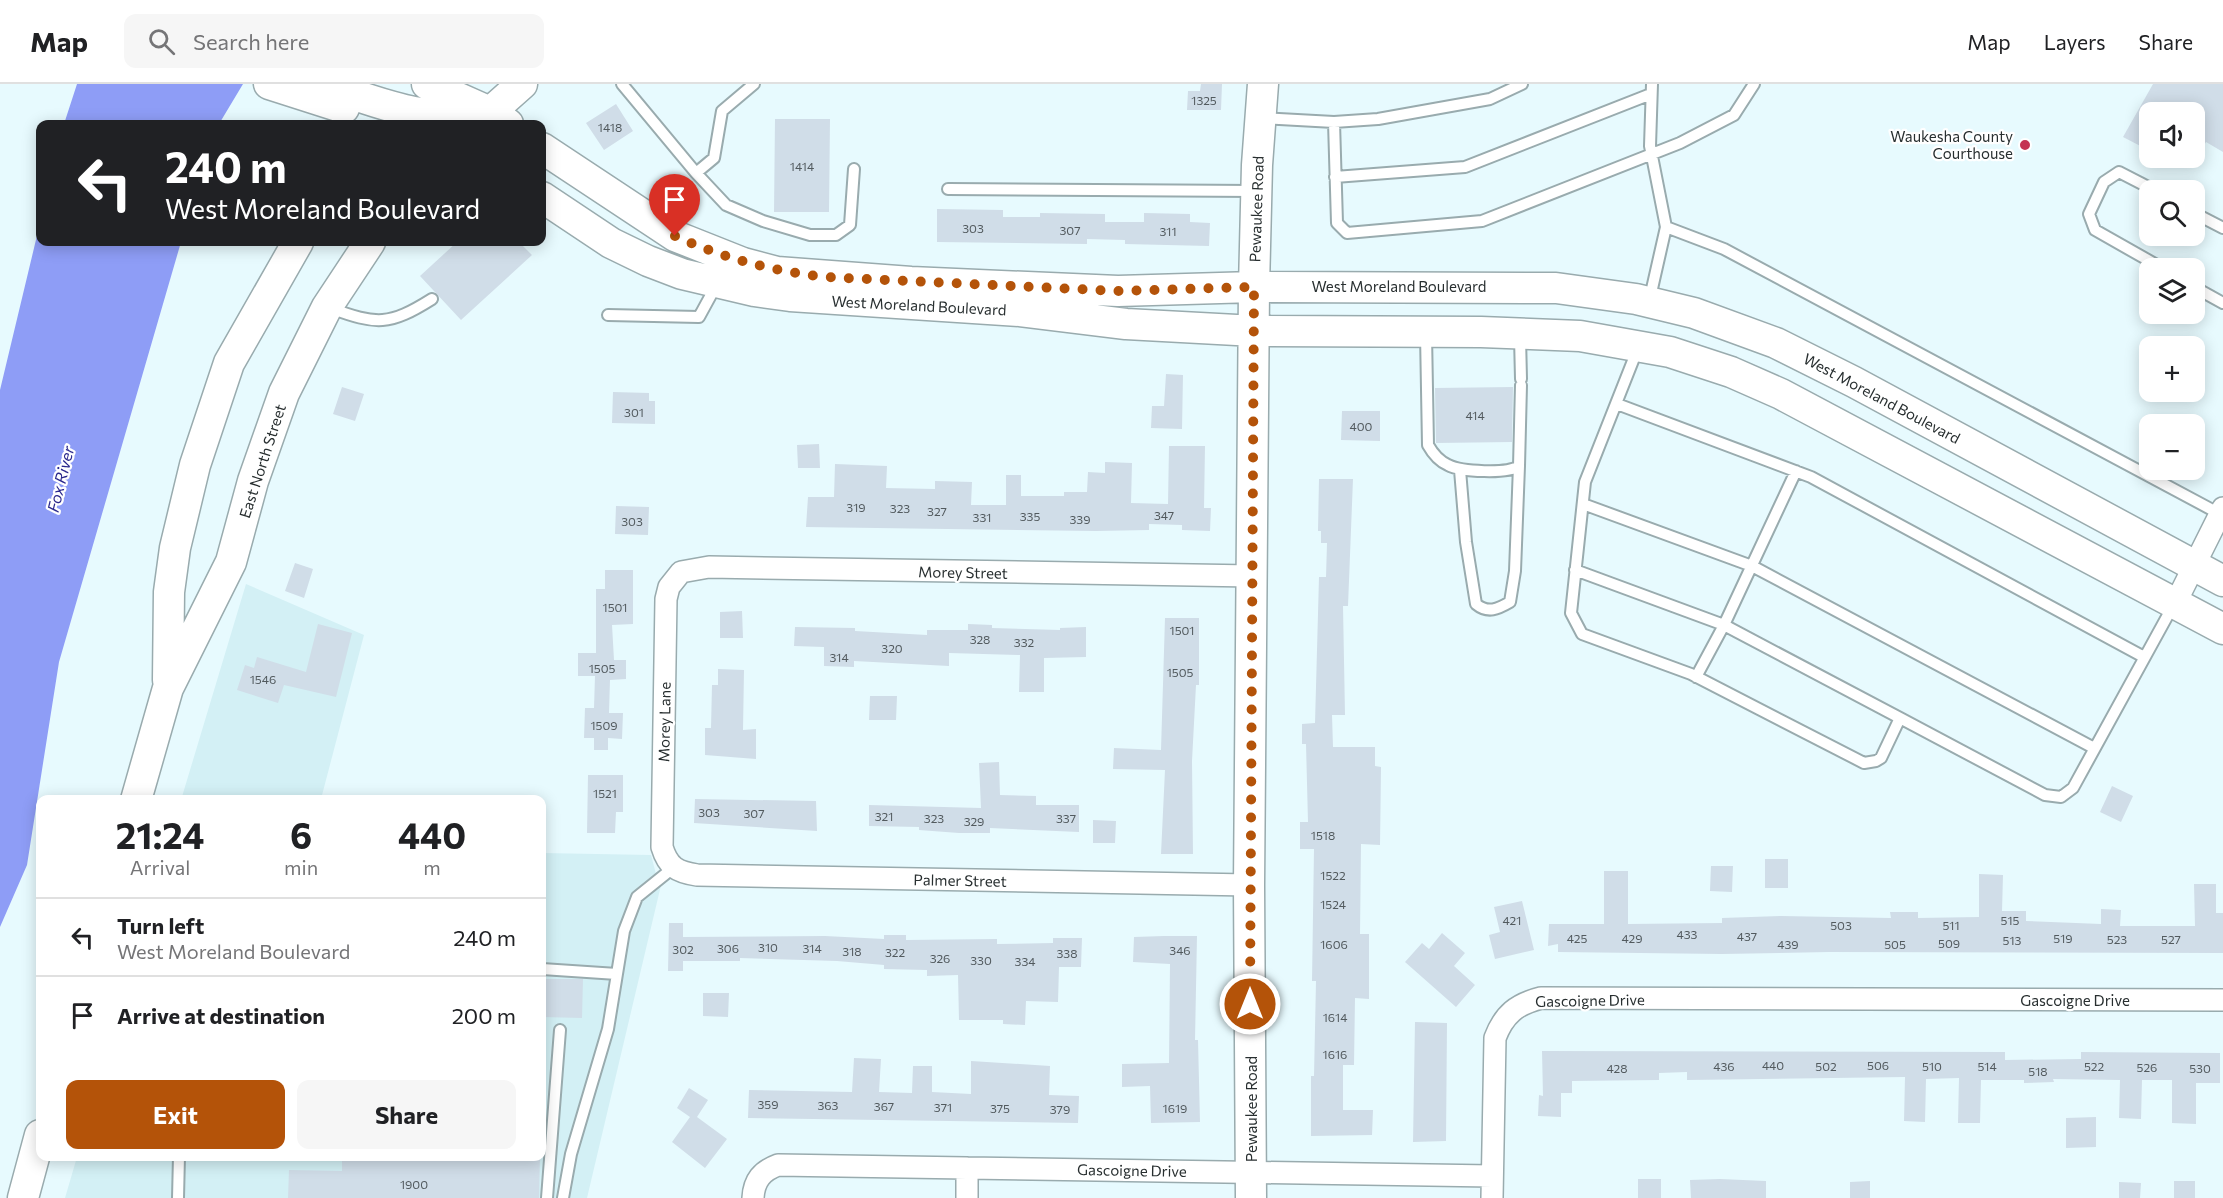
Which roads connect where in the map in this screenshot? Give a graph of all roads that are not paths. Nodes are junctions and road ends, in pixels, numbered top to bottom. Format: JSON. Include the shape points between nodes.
{"nodes":[{"id":1,"x":323,"y":84,"type":"edge"},
{"id":2,"x":427,"y":84,"type":"edge"},
{"id":3,"x":522,"y":84,"type":"edge"},
{"id":4,"x":622,"y":84,"type":"edge"},
{"id":5,"x":754,"y":84,"type":"edge"},
{"id":6,"x":1263,"y":84,"type":"edge"},
{"id":7,"x":1522,"y":84,"type":"edge"},
{"id":8,"x":1754,"y":84,"type":"edge"},
{"id":9,"x":273,"y":85,"type":"edge"},
{"id":10,"x":1652,"y":89,"type":"edge"},
{"id":11,"x":1260,"y":118,"type":"junction"},
{"id":12,"x":322,"y":120,"type":"edge"},
{"id":13,"x":392,"y":120,"type":"edge"},
{"id":14,"x":427,"y":120,"type":"edge"},
{"id":15,"x":491,"y":120,"type":"edge"},
{"id":16,"x":1334,"y":122,"type":"junction"},
{"id":17,"x":546,"y":151,"type":"edge"},
{"id":18,"x":1652,"y":156,"type":"junction"},
{"id":19,"x":854,"y":169,"type":"dead end"},
{"id":20,"x":696,"y":173,"type":"junction"},
{"id":21,"x":1335,"y":177,"type":"junction"},
{"id":22,"x":2139,"y":182,"type":"edge"},
{"id":23,"x":948,"y":189,"type":"dead end"},
{"id":24,"x":1256,"y":191,"type":"junction"},
{"id":25,"x":546,"y":200,"type":"edge"},
{"id":26,"x":2205,"y":219,"type":"edge"},
{"id":27,"x":1666,"y":227,"type":"junction"},
{"id":28,"x":2223,"y":228,"type":"edge"},
{"id":29,"x":296,"y":246,"type":"edge"},
{"id":30,"x":347,"y":246,"type":"edge"},
{"id":31,"x":367,"y":246,"type":"edge"},
{"id":32,"x":2144,"y":258,"type":"edge"},
{"id":33,"x":717,"y":283,"type":"junction"},
{"id":34,"x":1407,"y":286,"type":"junction"},
{"id":35,"x":1254,"y":287,"type":"junction"},
{"id":36,"x":2205,"y":293,"type":"edge"},
{"id":37,"x":432,"y":299,"type":"dead end"},
{"id":38,"x":1649,"y":302,"type":"junction"},
{"id":39,"x":2223,"y":303,"type":"edge"},
{"id":40,"x":327,"y":306,"type":"junction"},
{"id":41,"x":608,"y":315,"type":"dead end"},
{"id":42,"x":1255,"y":331,"type":"junction"},
{"id":43,"x":1415,"y":331,"type":"junction"},
{"id":44,"x":1520,"y":333,"type":"junction"},
{"id":45,"x":1640,"y":345,"type":"junction"},
{"id":46,"x":1617,"y":404,"type":"junction"},
{"id":47,"x":266,"y":444,"type":"junction"},
{"id":48,"x":1519,"y":466,"type":"junction"},
{"id":49,"x":1460,"y":470,"type":"junction"},
{"id":50,"x":1796,"y":471,"type":"junction"},
{"id":51,"x":1583,"y":504,"type":"junction"},
{"id":52,"x":2222,"y":511,"type":"edge"},
{"id":53,"x":1752,"y":566,"type":"junction"},
{"id":54,"x":2193,"y":566,"type":"junction"},
{"id":55,"x":1575,"y":570,"type":"junction"},
{"id":56,"x":676,"y":576,"type":"joint"},
{"id":57,"x":1252,"y":576,"type":"junction"},
{"id":58,"x":2223,"y":581,"type":"edge"},
{"id":59,"x":2175,"y":603,"type":"junction"},
{"id":60,"x":1724,"y":625,"type":"junction"},
{"id":61,"x":2223,"y":629,"type":"edge"},
{"id":62,"x":2144,"y":657,"type":"junction"},
{"id":63,"x":1696,"y":676,"type":"junction"},
{"id":64,"x":168,"y":688,"type":"junction"},
{"id":65,"x":1900,"y":718,"type":"junction"},
{"id":66,"x":2094,"y":748,"type":"junction"},
{"id":67,"x":137,"y":795,"type":"edge"},
{"id":68,"x":673,"y":868,"type":"junction"},
{"id":69,"x":1249,"y":885,"type":"junction"},
{"id":70,"x":546,"y":969,"type":"edge"},
{"id":71,"x":617,"y":974,"type":"junction"},
{"id":72,"x":2223,"y":1000,"type":"edge"},
{"id":73,"x":560,"y":1030,"type":"dead end"},
{"id":74,"x":36,"y":1150,"type":"edge"},
{"id":75,"x":179,"y":1161,"type":"edge"},
{"id":76,"x":967,"y":1167,"type":"junction"},
{"id":77,"x":1492,"y":1176,"type":"junction"},
{"id":78,"x":1251,"y":1185,"type":"edge"},
{"id":79,"x":23,"y":1198,"type":"edge"},
{"id":80,"x":178,"y":1198,"type":"edge"},
{"id":81,"x":547,"y":1198,"type":"edge"},
{"id":82,"x":563,"y":1198,"type":"edge"},
{"id":83,"x":753,"y":1198,"type":"edge"},
{"id":84,"x":966,"y":1198,"type":"edge"},
{"id":85,"x":1492,"y":1198,"type":"edge"}],
"edges":[{"from":1,"to":13,"type":"street"},
{"from":2,"to":13,"type":"street"},
{"from":2,"to":14,"type":"street"},
{"from":2,"to":15,"type":"street"},
{"from":3,"to":15,"type":"street"},
{"from":4,"to":20,"type":"lane"},
{"from":5,"to":20,"type":"lane","via":[[722,111],[714,158]]},
{"from":6,"to":11,"type":"street","name":"Pewaukee Road"},
{"from":7,"to":16,"type":"lane","via":[[1490,99],[1378,119]]},
{"from":8,"to":18,"type":"lane","via":[[1734,115]]},
{"from":9,"to":12,"type":"street"},
{"from":9,"to":13,"type":"street"},
{"from":10,"to":18,"type":"lane"},
{"from":10,"to":21,"type":"lane","via":[[1465,167]]},
{"from":11,"to":16,"type":"lane"},
{"from":11,"to":24,"type":"street","name":"Pewaukee Road"},
{"from":13,"to":14,"type":"street"},
{"from":14,"to":15,"type":"street"},
{"from":16,"to":21,"type":"lane"},
{"from":17,"to":35,"type":"street","name":"West Moreland Boulevard","via":[[675,236],[743,264],[777,272],[1118,291]]},
{"from":18,"to":21,"type":"lane","via":[[1482,221],[1347,233],[1337,223]]},
{"from":18,"to":27,"type":"lane"},
{"from":19,"to":20,"type":"lane","via":[[850,225],[836,236],[810,235],[726,205]]},
{"from":22,"to":32,"type":"lane","via":[[2119,172],[2104,182],[2089,214],[2095,230]]},
{"from":23,"to":24,"type":"lane"},
{"from":24,"to":35,"type":"street","name":"Pewaukee Road"},
{"from":25,"to":33,"type":"street","name":"West Moreland Boulevard","via":[[611,243],[682,274]]},
{"from":26,"to":28,"type":"lane"},
{"from":27,"to":38,"type":"lane"},
{"from":27,"to":52,"type":"lane","via":[[1724,249]]},
{"from":29,"to":64,"type":"street","name":"East North Street","via":[[229,363],[195,465],[169,592]]},
{"from":30,"to":47,"type":"street","via":[[309,299],[272,378]]},
{"from":31,"to":40,"type":"street","name":"East North Street"},
{"from":33,"to":41,"type":"lane","via":[[699,317]]},
{"from":33,"to":42,"type":"street","name":"West Moreland Boulevard","via":[[790,296]]},
{"from":34,"to":35,"type":"street","name":"West Moreland Boulevard"},
{"from":34,"to":38,"type":"street","name":"West Moreland Boulevard","via":[[1556,288]]},
{"from":34,"to":43,"type":"street"},
{"from":35,"to":42,"type":"street","name":"Pewaukee Road"},
{"from":36,"to":39,"type":"lane"},
{"from":37,"to":40,"type":"lane","via":[[408,315],[382,321]]},
{"from":38,"to":45,"type":"street"},
{"from":38,"to":54,"type":"street","name":"West Moreland Boulevard","via":[[1694,313],[1776,343],[1865,387]]},
{"from":40,"to":47,"type":"street","name":"East North Street","via":[[284,393]]},
{"from":42,"to":43,"type":"street","name":"West Moreland Boulevard"},
{"from":42,"to":57,"type":"street","name":"Pewaukee Road"},
{"from":43,"to":44,"type":"street","name":"West Moreland Boulevard"},
{"from":43,"to":49,"type":"lane","via":[[1428,445],[1434,455]]},
{"from":44,"to":45,"type":"street","name":"West Moreland Boulevard"},
{"from":44,"to":48,"type":"lane"},
{"from":45,"to":46,"type":"lane"},
{"from":45,"to":59,"type":"street","name":"West Moreland Boulevard","via":[[1731,372],[1781,394]]},
{"from":46,"to":50,"type":"lane"},
{"from":46,"to":51,"type":"lane","via":[[1585,482]]},
{"from":47,"to":64,"type":"street","name":"East North Street","via":[[231,562]]},
{"from":48,"to":49,"type":"lane","via":[[1511,471]]},
{"from":48,"to":49,"type":"lane","via":[[1510,602],[1492,611],[1476,604]]},
{"from":50,"to":53,"type":"lane"},
{"from":50,"to":62,"type":"lane"},
{"from":51,"to":53,"type":"lane"},
{"from":51,"to":55,"type":"lane"},
{"from":52,"to":54,"type":"street"},
{"from":53,"to":60,"type":"lane"},
{"from":53,"to":66,"type":"lane"},
{"from":54,"to":58,"type":"street","name":"West Moreland Boulevard"},
{"from":54,"to":59,"type":"street"},
{"from":55,"to":60,"type":"lane"},
{"from":55,"to":63,"type":"lane","via":[[1571,613],[1582,634]]},
{"from":56,"to":57,"type":"street","name":"Morey Street","via":[[691,568],[709,567]]},
{"from":56,"to":68,"type":"street","name":"Morey Lane","via":[[666,599],[662,847]]},
{"from":57,"to":69,"type":"street","name":"Pewaukee Road"},
{"from":59,"to":61,"type":"street","name":"West Moreland Boulevard"},
{"from":59,"to":62,"type":"lane"},
{"from":60,"to":63,"type":"lane"},
{"from":60,"to":65,"type":"lane"},
{"from":62,"to":66,"type":"lane"},
{"from":63,"to":65,"type":"lane","via":[[1864,763],[1881,758]]},
{"from":64,"to":67,"type":"street","name":"East North Street"},
{"from":65,"to":66,"type":"lane","via":[[2052,797],[2070,793]]},
{"from":68,"to":69,"type":"street","name":"Palmer Street","via":[[697,875]]},
{"from":68,"to":71,"type":"lane","via":[[637,897],[624,932]]},
{"from":69,"to":78,"type":"street","name":"Pewaukee Road"},
{"from":70,"to":71,"type":"lane"},
{"from":71,"to":82,"type":"lane","via":[[608,1029],[571,1154]]},
{"from":72,"to":77,"type":"street","name":"Gascoigne Drive","via":[[1541,998],[1515,1007],[1495,1038]]},
{"from":73,"to":81,"type":"lane"},
{"from":74,"to":79,"type":"street"},
{"from":75,"to":80,"type":"lane"},
{"from":76,"to":78,"type":"street","name":"Gascoigne Drive"},
{"from":76,"to":83,"type":"street","name":"Gascoigne Drive","via":[[778,1165],[760,1175]]},
{"from":76,"to":84,"type":"street"},
{"from":77,"to":78,"type":"street","name":"Gascoigne Drive"},
{"from":77,"to":85,"type":"street"}]}
